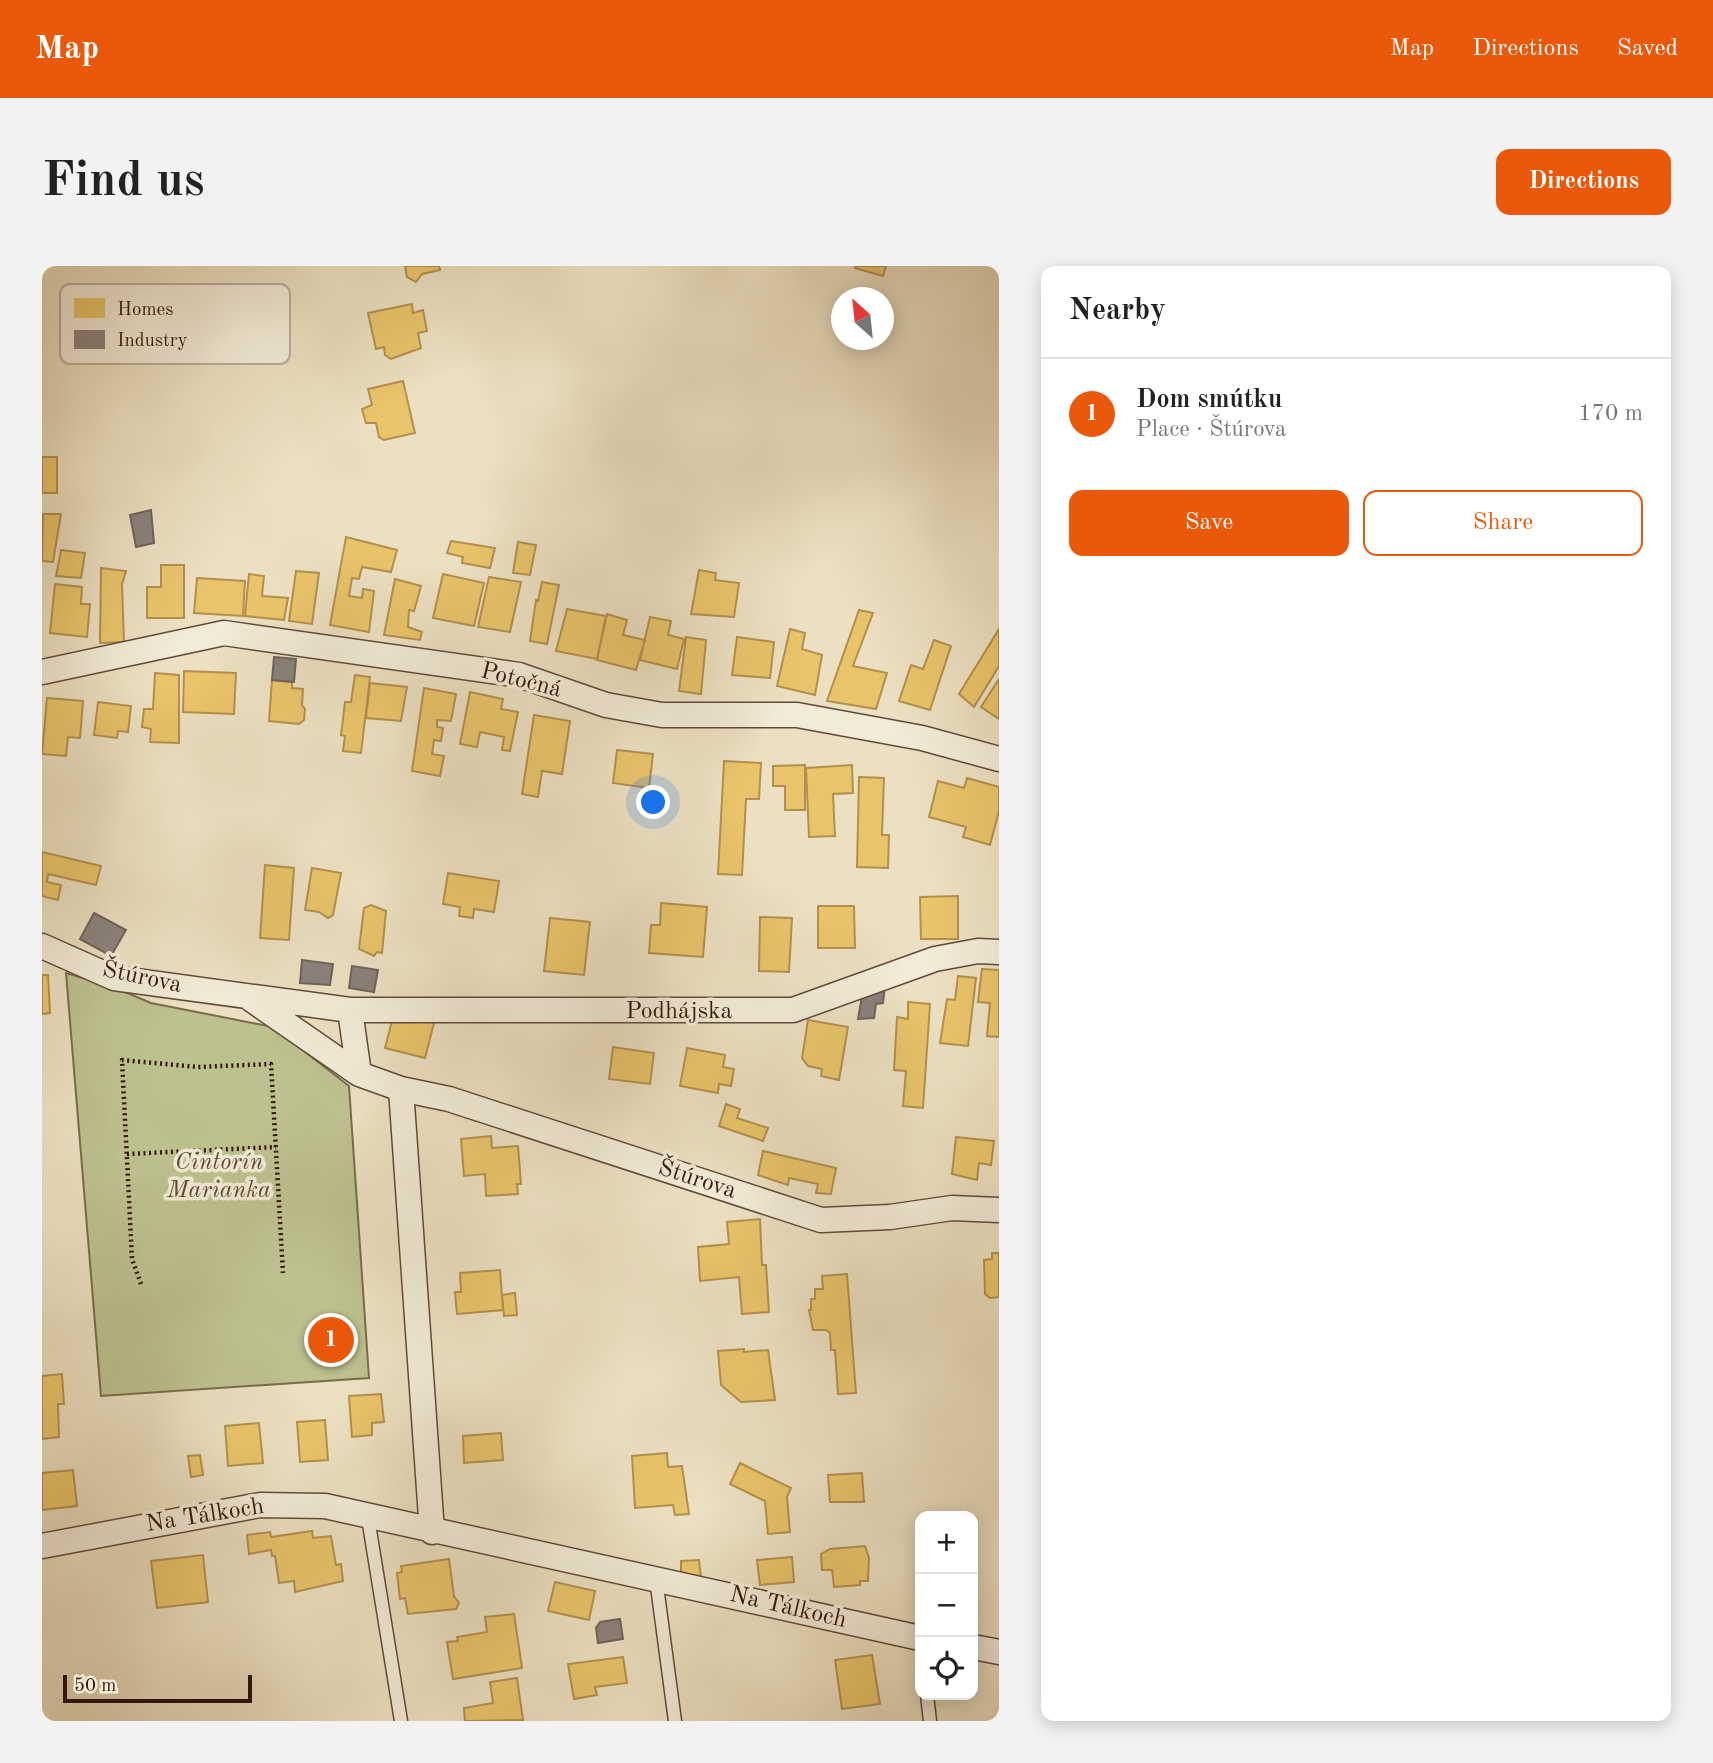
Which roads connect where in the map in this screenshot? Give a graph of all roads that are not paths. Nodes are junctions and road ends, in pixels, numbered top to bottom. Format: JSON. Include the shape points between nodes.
{"nodes":[{"id":1,"x":42,"y":672,"type":"edge"},
{"id":2,"x":999,"y":759,"type":"edge"},
{"id":3,"x":42,"y":946,"type":"edge"},
{"id":4,"x":999,"y":952,"type":"edge"},
{"id":5,"x":247,"y":996,"type":"junction"},
{"id":6,"x":350,"y":1010,"type":"junction"},
{"id":7,"x":359,"y":1074,"type":"junction"},
{"id":8,"x":401,"y":1089,"type":"junction"},
{"id":9,"x":999,"y":1210,"type":"edge"},
{"id":10,"x":368,"y":1518,"type":"junction"},
{"id":11,"x":432,"y":1532,"type":"junction"},
{"id":12,"x":42,"y":1546,"type":"edge"},
{"id":13,"x":656,"y":1579,"type":"junction"},
{"id":14,"x":915,"y":1639,"type":"edge"},
{"id":15,"x":978,"y":1648,"type":"edge"},
{"id":16,"x":999,"y":1652,"type":"edge"},
{"id":17,"x":928,"y":1700,"type":"edge"},
{"id":18,"x":401,"y":1721,"type":"edge"},
{"id":19,"x":675,"y":1721,"type":"edge"},
{"id":20,"x":930,"y":1721,"type":"edge"}],
"edges":[{"from":1,"to":2,"type":"street","name":"Potočná","via":[[224,633],[519,675],[606,705],[662,715],[797,715],[922,737]]},
{"from":3,"to":5,"type":"street","name":"Štúrova","via":[[114,978]]},
{"from":4,"to":6,"type":"street","name":"Podhájska","via":[[935,959],[793,1010]]},
{"from":5,"to":6,"type":"street","name":"Štúrova"},
{"from":5,"to":7,"type":"street","name":"Štúrova"},
{"from":6,"to":7,"type":"street"},
{"from":7,"to":8,"type":"street","name":"Štúrova"},
{"from":8,"to":9,"type":"street","name":"Štúrova","via":[[449,1099],[821,1220],[952,1208]]},
{"from":8,"to":11,"type":"street"},
{"from":10,"to":11,"type":"street","name":"Na Tálkoch"},
{"from":10,"to":12,"type":"street","name":"Na Tálkoch","via":[[325,1506],[260,1505]]},
{"from":10,"to":18,"type":"lane"},
{"from":11,"to":13,"type":"street","name":"Na Tálkoch"},
{"from":13,"to":14,"type":"street","name":"Na Tálkoch"},
{"from":13,"to":19,"type":"lane"},
{"from":15,"to":16,"type":"street"},
{"from":17,"to":20,"type":"lane"}]}
